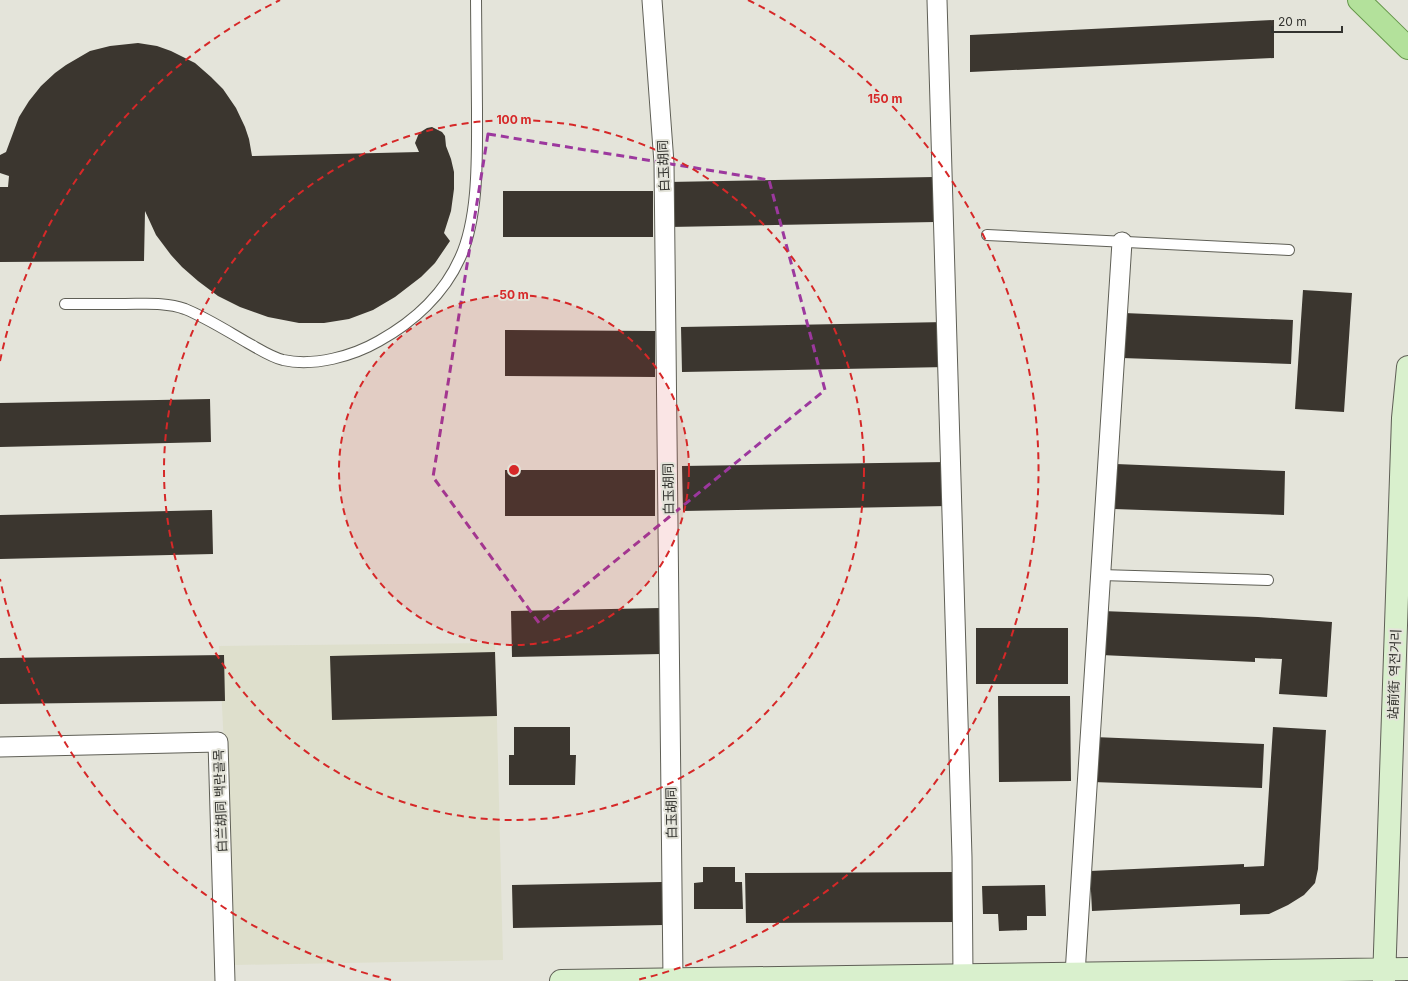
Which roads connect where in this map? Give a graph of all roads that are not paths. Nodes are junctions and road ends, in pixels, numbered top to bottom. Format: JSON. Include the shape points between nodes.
{"nodes":[{"id":1,"x":476,"y":0,"type":"edge"},
{"id":2,"x":652,"y":0,"type":"edge"},
{"id":3,"x":937,"y":0,"type":"edge"},
{"id":4,"x":1359,"y":0,"type":"edge"},
{"id":5,"x":1408,"y":48,"type":"edge"},
{"id":6,"x":987,"y":235,"type":"dead end"},
{"id":7,"x":1122,"y":242,"type":"junction"},
{"id":8,"x":1289,"y":250,"type":"dead end"},
{"id":9,"x":65,"y":304,"type":"dead end"},
{"id":10,"x":1408,"y":367,"type":"edge"},
{"id":11,"x":1101,"y":575,"type":"junction"},
{"id":12,"x":1268,"y":580,"type":"dead end"},
{"id":13,"x":0,"y":747,"type":"edge"},
{"id":14,"x":1408,"y":969,"type":"edge"},
{"id":15,"x":1075,"y":974,"type":"junction"},
{"id":16,"x":963,"y":975,"type":"junction"},
{"id":17,"x":1385,"y":975,"type":"edge"},
{"id":18,"x":673,"y":979,"type":"junction"},
{"id":19,"x":695,"y":980,"type":"edge"},
{"id":20,"x":225,"y":981,"type":"edge"},
{"id":21,"x":561,"y":981,"type":"edge"}],
"edges":[{"from":1,"to":9,"type":"lane","via":[[477,142],[475,197],[469,230],[460,258],[446,282],[423,310],[398,330],[370,346],[342,356],[311,362],[284,360],[265,353],[183,308],[161,304]]},
{"from":2,"to":18,"type":"street","name":"白玉胡同","via":[[664,162]]},
{"from":3,"to":16,"type":"street","via":[[962,841]]},
{"from":4,"to":5,"type":"main road"},
{"from":6,"to":7,"type":"lane"},
{"from":7,"to":8,"type":"lane"},
{"from":7,"to":11,"type":"street"},
{"from":10,"to":17,"type":"street","name":"站前街 역전거리","via":[[1403,418]]},
{"from":11,"to":12,"type":"lane"},
{"from":11,"to":15,"type":"street"},
{"from":13,"to":20,"type":"street","name":"白兰胡同 백란골목","via":[[218,742]]},
{"from":14,"to":17,"type":"street"},
{"from":15,"to":16,"type":"street"},
{"from":15,"to":17,"type":"street"},
{"from":16,"to":19,"type":"street"},
{"from":18,"to":19,"type":"street"},
{"from":18,"to":21,"type":"street"}]}
